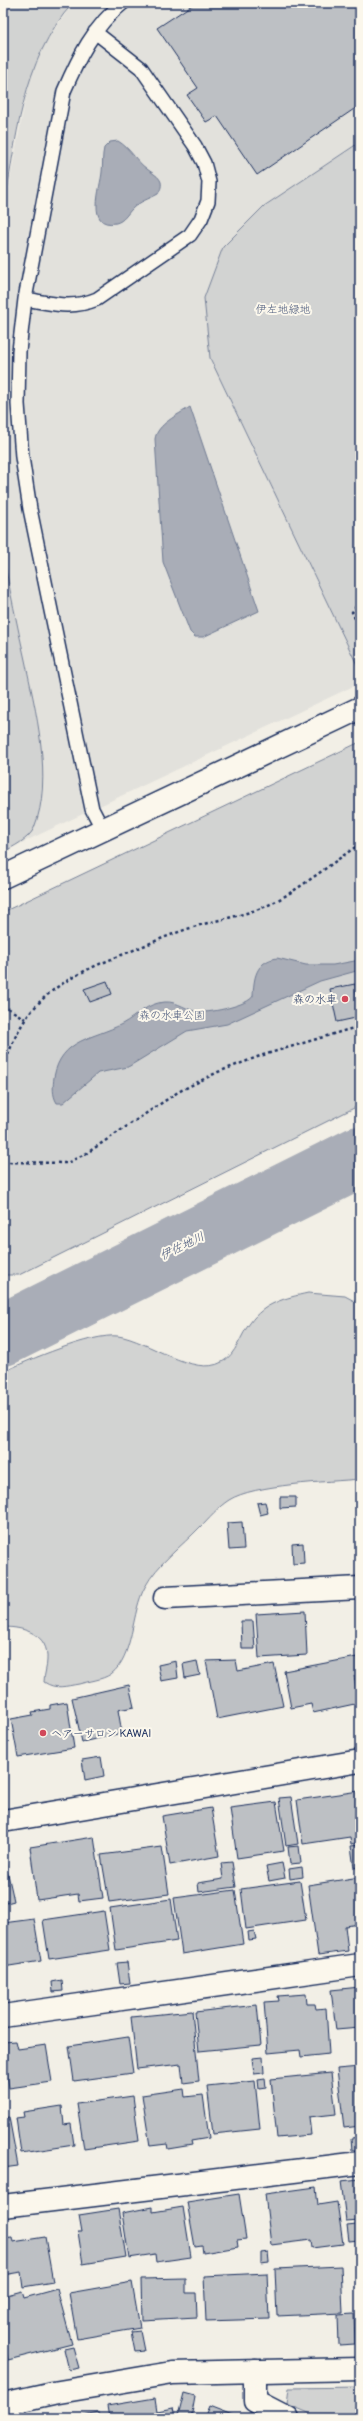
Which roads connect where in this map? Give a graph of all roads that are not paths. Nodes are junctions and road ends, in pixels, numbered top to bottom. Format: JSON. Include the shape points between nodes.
{"nodes":[{"id":1,"x":123,"y":3,"type":"edge"},
{"id":2,"x":95,"y":32,"type":"junction"},
{"id":3,"x":25,"y":298,"type":"junction"},
{"id":4,"x":360,"y":708,"type":"edge"},
{"id":5,"x":103,"y":830,"type":"junction"},
{"id":6,"x":3,"y":877,"type":"edge"},
{"id":7,"x":360,"y":1588,"type":"edge"},
{"id":8,"x":165,"y":1598,"type":"dead end"},
{"id":9,"x":360,"y":1761,"type":"edge"},
{"id":10,"x":3,"y":1821,"type":"edge"},
{"id":11,"x":360,"y":1965,"type":"edge"},
{"id":12,"x":3,"y":2016,"type":"edge"},
{"id":13,"x":360,"y":2163,"type":"edge"},
{"id":14,"x":3,"y":2206,"type":"edge"},
{"id":15,"x":360,"y":2369,"type":"edge"},
{"id":16,"x":255,"y":2371,"type":"junction"},
{"id":17,"x":3,"y":2404,"type":"edge"},
{"id":18,"x":288,"y":2418,"type":"edge"}],
"edges":[{"from":1,"to":2,"type":"lane"},
{"from":2,"to":3,"type":"lane","via":[[77,60],[64,91]]},
{"from":2,"to":3,"type":"lane","via":[[141,68],[194,146],[204,163],[209,182],[208,201],[201,219],[190,235],[97,298],[82,305]]},
{"from":3,"to":5,"type":"lane","via":[[18,404],[22,457],[30,508],[92,809]]},
{"from":4,"to":5,"type":"street"},
{"from":5,"to":6,"type":"street"},
{"from":7,"to":8,"type":"street"},
{"from":9,"to":10,"type":"street"},
{"from":11,"to":12,"type":"street"},
{"from":13,"to":14,"type":"street"},
{"from":15,"to":16,"type":"street"},
{"from":16,"to":17,"type":"street","via":[[164,2374]]},
{"from":16,"to":18,"type":"street","via":[[255,2401]]}]}
